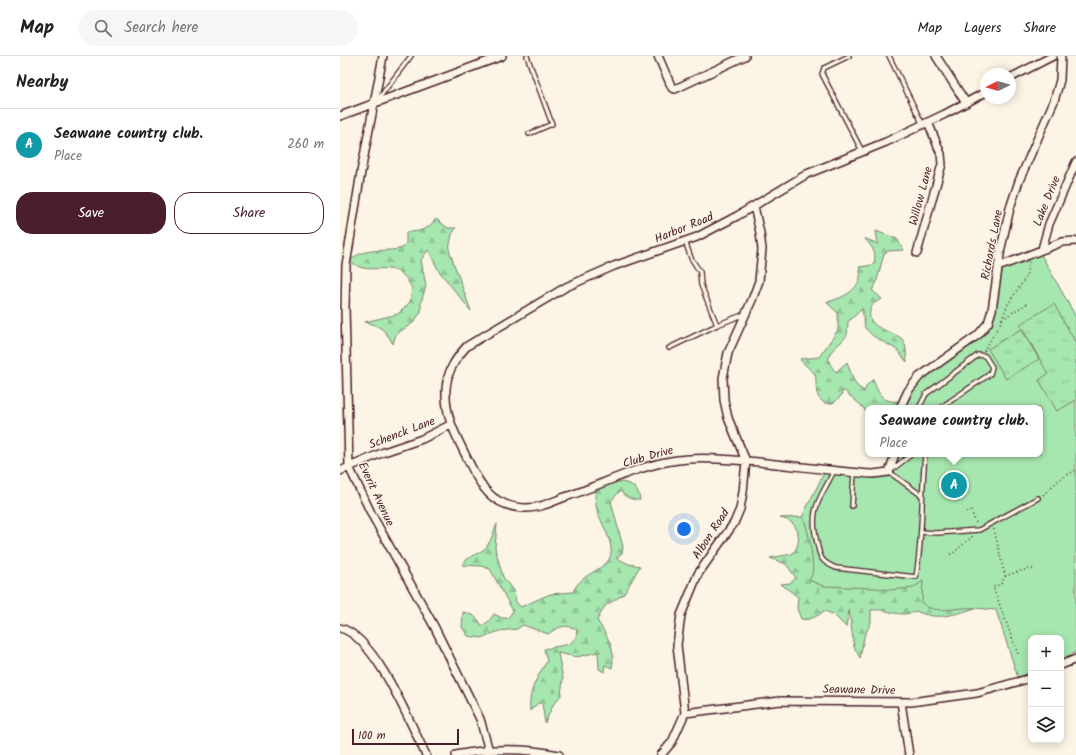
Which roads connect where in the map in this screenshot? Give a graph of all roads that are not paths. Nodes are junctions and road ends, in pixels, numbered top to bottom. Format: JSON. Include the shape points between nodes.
{"nodes":[{"id":1,"x":383,"y":56,"type":"edge"},
{"id":2,"x":411,"y":56,"type":"edge"},
{"id":3,"x":502,"y":56,"type":"edge"},
{"id":4,"x":528,"y":56,"type":"edge"},
{"id":5,"x":658,"y":56,"type":"edge"},
{"id":6,"x":745,"y":56,"type":"edge"},
{"id":7,"x":849,"y":56,"type":"edge"},
{"id":8,"x":889,"y":56,"type":"edge"},
{"id":9,"x":936,"y":56,"type":"edge"},
{"id":10,"x":1053,"y":56,"type":"edge"},
{"id":11,"x":1061,"y":56,"type":"edge"},
{"id":12,"x":1016,"y":75,"type":"edge"},
{"id":13,"x":980,"y":95,"type":"edge"},
{"id":14,"x":966,"y":103,"type":"junction"},
{"id":15,"x":374,"y":104,"type":"junction"},
{"id":16,"x":340,"y":116,"type":"edge"},
{"id":17,"x":925,"y":124,"type":"junction"},
{"id":18,"x":529,"y":134,"type":"dead end"},
{"id":19,"x":862,"y":152,"type":"junction"},
{"id":20,"x":1076,"y":162,"type":"edge"},
{"id":21,"x":754,"y":206,"type":"junction"},
{"id":22,"x":685,"y":241,"type":"junction"},
{"id":23,"x":1076,"y":241,"type":"edge"},
{"id":24,"x":1042,"y":250,"type":"junction"},
{"id":25,"x":917,"y":253,"type":"dead end"},
{"id":26,"x":998,"y":267,"type":"junction"},
{"id":27,"x":343,"y":275,"type":"edge"},
{"id":28,"x":746,"y":313,"type":"junction"},
{"id":29,"x":717,"y":325,"type":"junction"},
{"id":30,"x":669,"y":348,"type":"dead end"},
{"id":31,"x":344,"y":402,"type":"edge"},
{"id":32,"x":901,"y":405,"type":"edge"},
{"id":33,"x":920,"y":405,"type":"edge"},
{"id":34,"x":944,"y":405,"type":"edge"},
{"id":35,"x":450,"y":425,"type":"junction"},
{"id":36,"x":894,"y":457,"type":"edge"},
{"id":37,"x":908,"y":457,"type":"edge"},
{"id":38,"x":925,"y":457,"type":"edge"},
{"id":39,"x":746,"y":461,"type":"junction"},
{"id":40,"x":350,"y":467,"type":"junction"},
{"id":41,"x":835,"y":470,"type":"junction"},
{"id":42,"x":340,"y":471,"type":"edge"},
{"id":43,"x":854,"y":472,"type":"junction"},
{"id":44,"x":889,"y":472,"type":"junction"},
{"id":45,"x":921,"y":495,"type":"junction"},
{"id":46,"x":1038,"y":498,"type":"road end"},
{"id":47,"x":852,"y":506,"type":"dead end"},
{"id":48,"x":921,"y":532,"type":"junction"},
{"id":49,"x":340,"y":628,"type":"edge"},
{"id":50,"x":1076,"y":659,"type":"edge"},
{"id":51,"x":1064,"y":664,"type":"edge"},
{"id":52,"x":1028,"y":679,"type":"edge"},
{"id":53,"x":901,"y":702,"type":"junction"},
{"id":54,"x":685,"y":713,"type":"junction"},
{"id":55,"x":489,"y":751,"type":"junction"},
{"id":56,"x":426,"y":755,"type":"edge"},
{"id":57,"x":456,"y":755,"type":"edge"},
{"id":58,"x":559,"y":755,"type":"edge"},
{"id":59,"x":661,"y":755,"type":"edge"},
{"id":60,"x":909,"y":755,"type":"edge"}],
"edges":[{"from":1,"to":15,"type":"street","name":"Everit Avenue"},
{"from":2,"to":15,"type":"lane"},
{"from":3,"to":15,"type":"street"},
{"from":4,"to":18,"type":"lane","via":[[552,124]]},
{"from":5,"to":6,"type":"street","via":[[672,88],[677,88]]},
{"from":7,"to":19,"type":"lane","via":[[824,68],[822,74]]},
{"from":8,"to":17,"type":"lane"},
{"from":9,"to":14,"type":"street"},
{"from":10,"to":12,"type":"street"},
{"from":11,"to":26,"type":"street","name":"Richards Lane","via":[[1060,80],[1054,101],[1010,208]]},
{"from":13,"to":14,"type":"street","name":"Harbor Road"},
{"from":14,"to":17,"type":"street","name":"Harbor Road"},
{"from":15,"to":16,"type":"street"},
{"from":15,"to":27,"type":"street","name":"Everit Avenue"},
{"from":17,"to":19,"type":"street","name":"Harbor Road"},
{"from":17,"to":25,"type":"street","name":"Willow Lane","via":[[941,154],[942,164]]},
{"from":19,"to":21,"type":"street","name":"Harbor Road","via":[[806,174]]},
{"from":20,"to":24,"type":"street","name":"Lake Drive","via":[[1048,224]]},
{"from":21,"to":22,"type":"street","name":"Harbor Road"},
{"from":21,"to":28,"type":"street","name":"Albon Road","via":[[760,233],[762,261],[759,281]]},
{"from":22,"to":29,"type":"lane","via":[[691,258],[700,272],[701,285]]},
{"from":22,"to":35,"type":"street","name":"Harbor Road","via":[[614,266],[566,287],[467,346],[457,357],[448,376],[446,388]]},
{"from":23,"to":24,"type":"street","via":[[1067,241]]},
{"from":24,"to":26,"type":"street"},
{"from":26,"to":32,"type":"street","name":"Richards Lane","via":[[988,323],[978,335],[919,377]]},
{"from":27,"to":31,"type":"street","name":"Everit Avenue"},
{"from":28,"to":29,"type":"lane"},
{"from":28,"to":39,"type":"street","name":"Albon Road","via":[[728,353],[723,378],[728,418]]},
{"from":29,"to":30,"type":"lane"},
{"from":31,"to":40,"type":"street","name":"Everit Avenue"},
{"from":33,"to":34,"type":"lane","via":[[926,394],[978,356],[985,356],[992,367],[990,374]]},
{"from":35,"to":39,"type":"street","name":"Club Drive","via":[[482,487],[500,502],[524,508],[544,505],[670,461],[699,458]]},
{"from":35,"to":40,"type":"street","name":"Schenck Lane","via":[[422,439]]},
{"from":36,"to":44,"type":"street"},
{"from":37,"to":44,"type":"lane"},
{"from":38,"to":45,"type":"lane"},
{"from":39,"to":41,"type":"street","name":"Club Drive"},
{"from":39,"to":54,"type":"street","name":"Albon Road","via":[[740,509],[734,523],[698,574],[681,615],[677,645]]},
{"from":40,"to":42,"type":"street","name":"Schenck Lane"},
{"from":40,"to":55,"type":"street","name":"Everit Avenue","via":[[372,515],[434,626],[480,719]]},
{"from":41,"to":43,"type":"street","name":"Club Drive"},
{"from":41,"to":48,"type":"lane","via":[[819,497],[813,514],[813,529],[824,563],[836,568],[916,577]]},
{"from":43,"to":44,"type":"street","name":"Club Drive"},
{"from":43,"to":47,"type":"lane"},
{"from":44,"to":45,"type":"lane"},
{"from":45,"to":48,"type":"lane"},
{"from":46,"to":48,"type":"lane","via":[[979,530]]},
{"from":49,"to":56,"type":"street","via":[[363,642],[378,662]]},
{"from":50,"to":51,"type":"street"},
{"from":52,"to":53,"type":"street","name":"Seawane Drive","via":[[977,693]]},
{"from":53,"to":54,"type":"street","name":"Seawane Drive","via":[[780,701]]},
{"from":53,"to":60,"type":"street"},
{"from":54,"to":59,"type":"street","via":[[672,742]]},
{"from":55,"to":57,"type":"street"},
{"from":55,"to":58,"type":"street","via":[[526,750]]}]}
